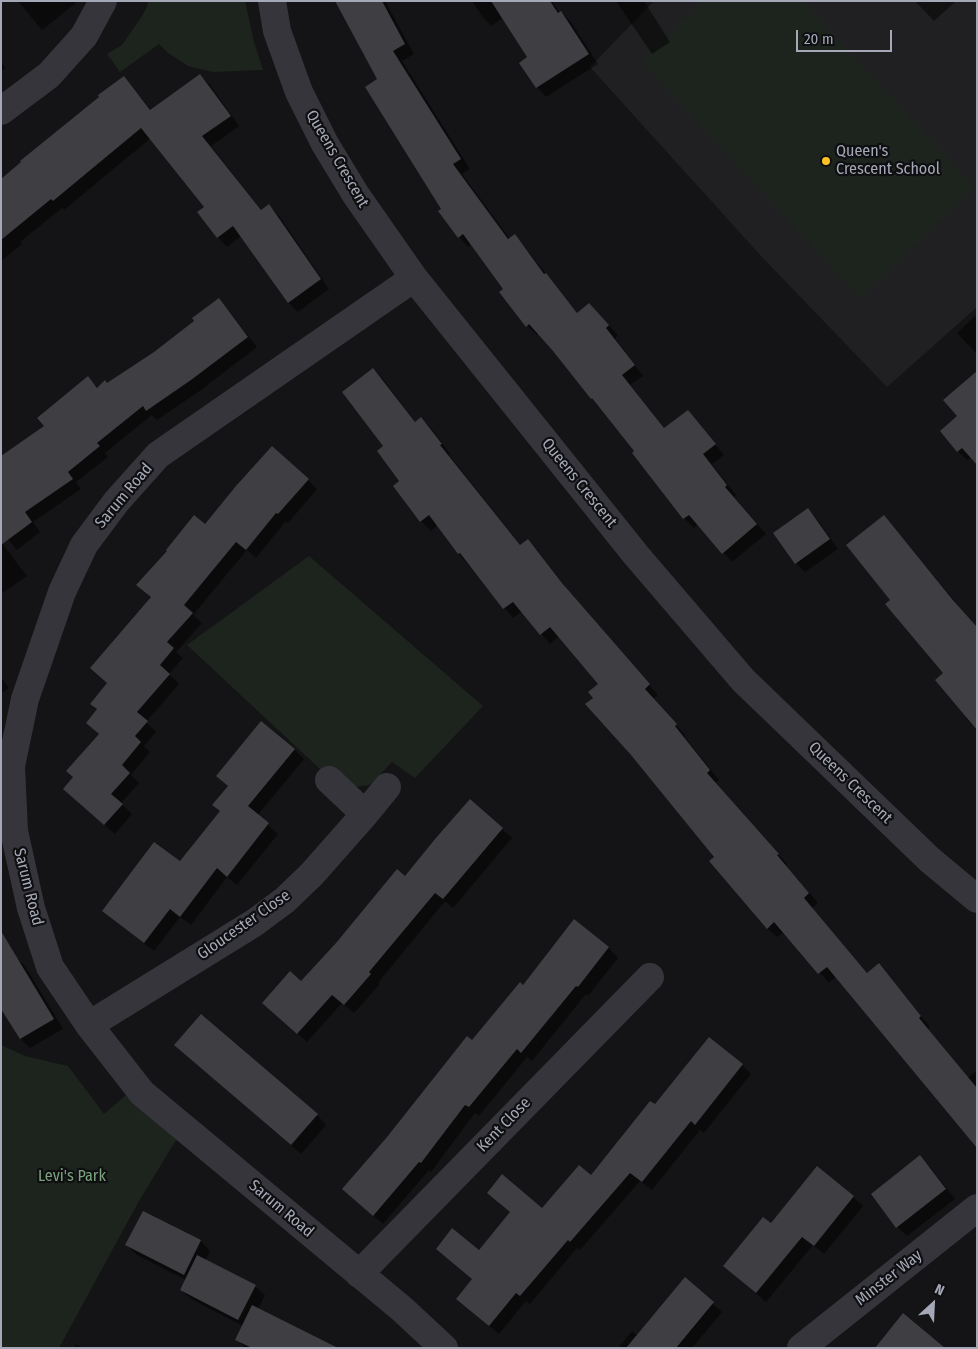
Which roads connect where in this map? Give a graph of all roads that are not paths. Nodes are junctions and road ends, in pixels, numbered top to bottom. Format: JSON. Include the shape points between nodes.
{"nodes":[{"id":1,"x":103,"y":1,"type":"edge"},
{"id":2,"x":272,"y":1,"type":"edge"},
{"id":3,"x":1,"y":111,"type":"edge"},
{"id":4,"x":414,"y":278,"type":"junction"},
{"id":5,"x":6,"y":766,"type":"edge"},
{"id":6,"x":329,"y":780,"type":"dead end"},
{"id":7,"x":387,"y":787,"type":"dead end"},
{"id":8,"x":365,"y":814,"type":"junction"},
{"id":9,"x":977,"y":899,"type":"edge"},
{"id":10,"x":650,"y":977,"type":"dead end"},
{"id":11,"x":89,"y":1025,"type":"junction"},
{"id":12,"x":977,"y":1208,"type":"edge"},
{"id":13,"x":359,"y":1274,"type":"junction"},
{"id":14,"x":444,"y":1348,"type":"edge"},
{"id":15,"x":801,"y":1348,"type":"edge"}],
"edges":[{"from":1,"to":3,"type":"street","via":[[84,36],[49,75]]},
{"from":2,"to":4,"type":"street","name":"Queens Crescent","via":[[277,30],[299,92],[325,144]]},
{"from":4,"to":5,"type":"street","name":"Sarum Road","via":[[158,455],[116,502],[84,545],[62,592]]},
{"from":4,"to":9,"type":"street","name":"Queens Crescent","via":[[636,555],[743,680],[930,860]]},
{"from":5,"to":11,"type":"street","name":"Sarum Road","via":[[14,831],[31,908],[50,967]]},
{"from":6,"to":8,"type":"street"},
{"from":7,"to":8,"type":"street","name":"Gloucester Close"},
{"from":8,"to":11,"type":"street","name":"Gloucester Close","via":[[285,900],[254,923]]},
{"from":10,"to":13,"type":"street","name":"Kent Close"},
{"from":11,"to":13,"type":"street","name":"Sarum Road","via":[[142,1093]]},
{"from":12,"to":15,"type":"street","name":"Minster Way"},
{"from":13,"to":14,"type":"street","name":"Sarum Road"}]}
